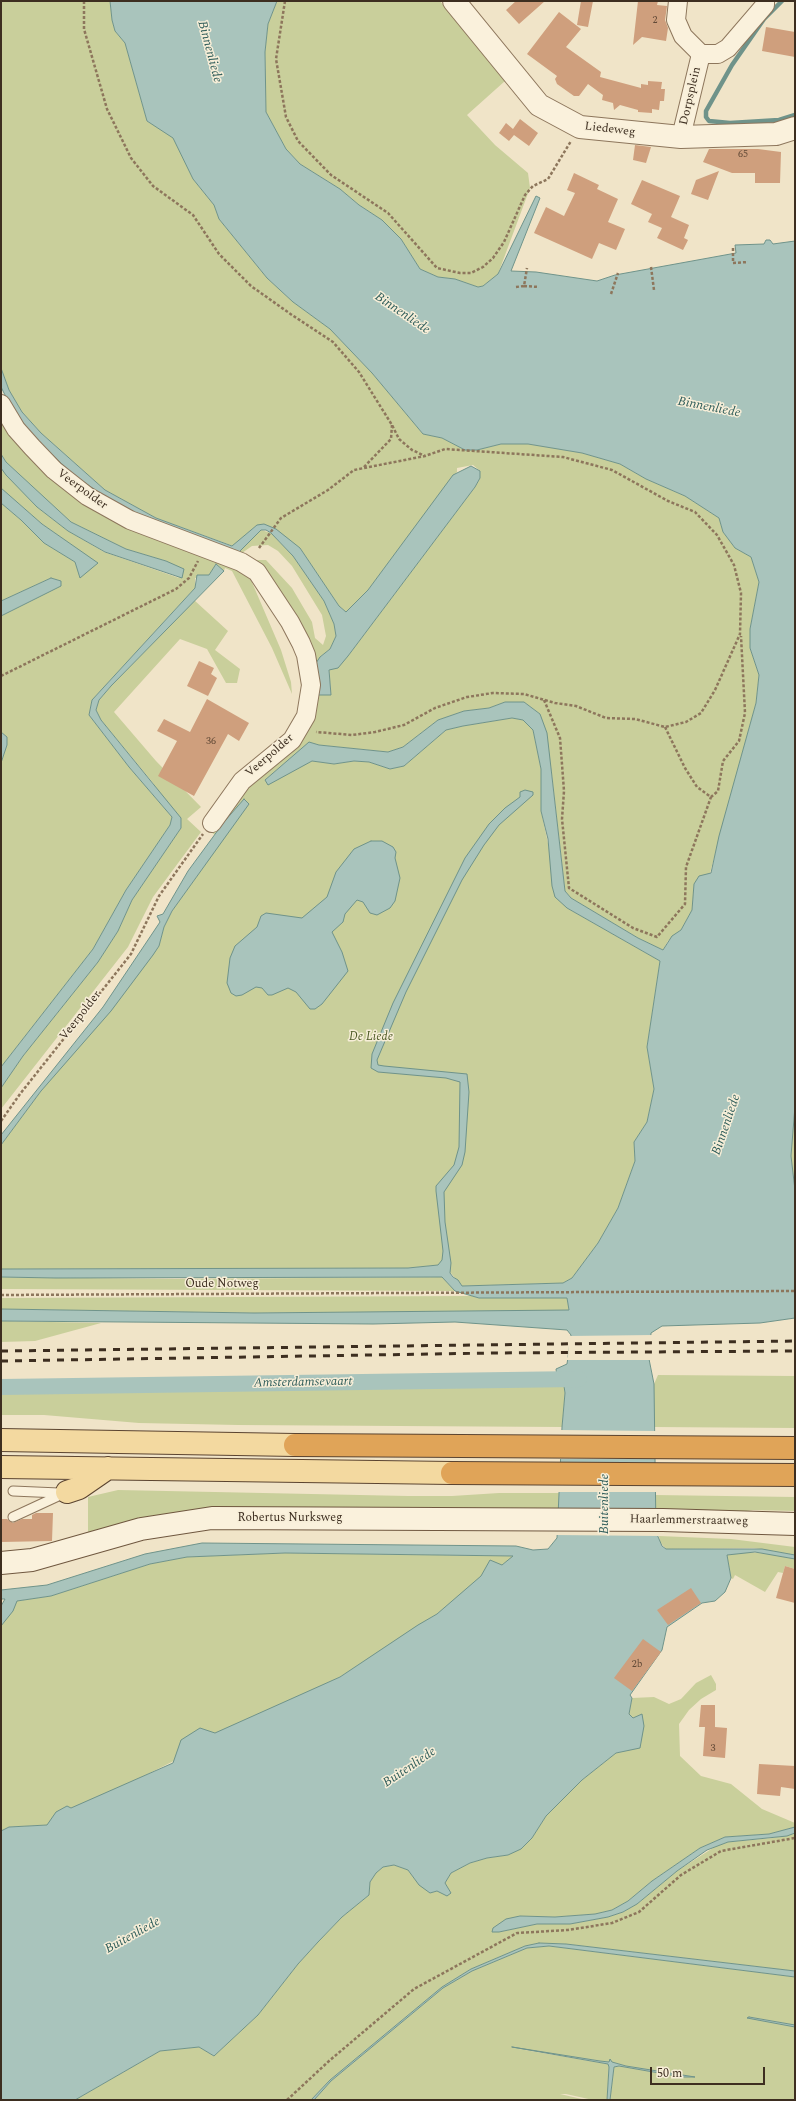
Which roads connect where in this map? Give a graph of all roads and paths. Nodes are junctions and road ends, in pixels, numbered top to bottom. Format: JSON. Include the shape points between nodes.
{"nodes":[{"id":1,"x":84,"y":1,"type":"edge"},
{"id":2,"x":285,"y":1,"type":"edge"},
{"id":3,"x":454,"y":1,"type":"edge"},
{"id":4,"x":678,"y":1,"type":"edge"},
{"id":5,"x":765,"y":1,"type":"edge"},
{"id":6,"x":701,"y":54,"type":"junction"},
{"id":7,"x":580,"y":126,"type":"junction"},
{"id":8,"x":795,"y":128,"type":"edge"},
{"id":9,"x":681,"y":137,"type":"junction"},
{"id":10,"x":733,"y":248,"type":"dead end"},
{"id":11,"x":748,"y":262,"type":"dead end"},
{"id":12,"x":651,"y":267,"type":"dead end"},
{"id":13,"x":527,"y":268,"type":"dead end"},
{"id":14,"x":618,"y":273,"type":"dead end"},
{"id":15,"x":524,"y":286,"type":"junction"},
{"id":16,"x":516,"y":287,"type":"dead end"},
{"id":17,"x":539,"y":287,"type":"dead end"},
{"id":18,"x":654,"y":290,"type":"dead end"},
{"id":19,"x":611,"y":294,"type":"dead end"},
{"id":20,"x":1,"y":404,"type":"edge"},
{"id":21,"x":392,"y":425,"type":"junction"},
{"id":22,"x":426,"y":456,"type":"junction"},
{"id":23,"x":364,"y":467,"type":"junction"},
{"id":24,"x":204,"y":548,"type":"junction"},
{"id":25,"x":258,"y":548,"type":"dead end"},
{"id":26,"x":740,"y":634,"type":"junction"},
{"id":27,"x":1,"y":676,"type":"edge"},
{"id":28,"x":544,"y":700,"type":"junction"},
{"id":29,"x":665,"y":727,"type":"junction"},
{"id":30,"x":300,"y":728,"type":"junction"},
{"id":31,"x":711,"y":798,"type":"junction"},
{"id":32,"x":212,"y":822,"type":"joint"},
{"id":33,"x":1,"y":1121,"type":"edge"},
{"id":34,"x":795,"y":1291,"type":"edge"},
{"id":35,"x":1,"y":1295,"type":"edge"},
{"id":36,"x":1,"y":1440,"type":"edge"},
{"id":37,"x":295,"y":1445,"type":"joint"},
{"id":38,"x":795,"y":1448,"type":"edge"},
{"id":39,"x":1,"y":1467,"type":"edge"},
{"id":40,"x":108,"y":1468,"type":"junction"},
{"id":41,"x":452,"y":1474,"type":"joint"},
{"id":42,"x":795,"y":1475,"type":"edge"},
{"id":43,"x":13,"y":1491,"type":"dead end"},
{"id":44,"x":67,"y":1492,"type":"junction"},
{"id":45,"x":13,"y":1517,"type":"dead end"},
{"id":46,"x":584,"y":1520,"type":"joint"},
{"id":47,"x":795,"y":1524,"type":"edge"},
{"id":48,"x":1,"y":1563,"type":"edge"},
{"id":49,"x":795,"y":1838,"type":"edge"},
{"id":50,"x":287,"y":2100,"type":"edge"}],
"edges":[{"from":1,"to":21,"type":"path","via":[[84,29],[107,109],[131,158],[153,186],[193,215],[219,254],[251,286],[333,342],[358,372]]},
{"from":2,"to":7,"type":"path","via":[[276,59],[286,117],[298,141],[331,175],[388,213],[437,268],[460,274],[471,273],[493,258],[504,242],[525,194],[532,186],[548,179]]},
{"from":3,"to":7,"type":"main road","name":"Liedeweg","via":[[539,105]]},
{"from":4,"to":6,"type":"street","name":"Dorpsplein","via":[[676,20],[683,36]]},
{"from":5,"to":6,"type":"street","name":"Dorpsplein","via":[[765,5],[728,48],[718,54]]},
{"from":6,"to":9,"type":"street","name":"Dorpsplein"},
{"from":7,"to":9,"type":"main road","name":"Liedeweg"},
{"from":8,"to":9,"type":"main road","name":"Liedeweg","via":[[776,134]]},
{"from":10,"to":11,"type":"path","via":[[733,263]]},
{"from":12,"to":18,"type":"path"},
{"from":13,"to":15,"type":"path"},
{"from":14,"to":19,"type":"path"},
{"from":15,"to":16,"type":"path"},
{"from":15,"to":17,"type":"path"},
{"from":20,"to":24,"type":"street","name":"Veerpolder","via":[[16,429],[32,447],[54,470],[87,496],[130,520]]},
{"from":21,"to":22,"type":"path","via":[[399,439],[412,450]]},
{"from":21,"to":23,"type":"path","via":[[391,439]]},
{"from":22,"to":23,"type":"path"},
{"from":22,"to":26,"type":"path","via":[[445,449],[563,457],[612,470],[668,501],[695,512],[717,535],[734,565],[741,593]]},
{"from":23,"to":25,"type":"path","via":[[354,470],[328,490],[281,518]]},
{"from":24,"to":27,"type":"path","via":[[190,578],[176,589]]},
{"from":24,"to":30,"type":"street","name":"Veerpolder","via":[[241,562],[257,572],[290,622],[306,655],[311,685],[306,716]]},
{"from":26,"to":29,"type":"path","via":[[715,690],[701,713],[686,722]]},
{"from":26,"to":31,"type":"path","via":[[746,713],[738,741],[723,761],[718,791]]},
{"from":28,"to":29,"type":"path","via":[[576,706],[606,718],[635,719]]},
{"from":28,"to":30,"type":"path","via":[[524,694],[493,693],[467,697],[435,708],[404,725],[352,735]]},
{"from":28,"to":31,"type":"path","via":[[560,738],[564,791],[562,819],[569,888],[634,928],[658,937],[685,904],[686,868]]},
{"from":29,"to":31,"type":"path","via":[[697,787]]},
{"from":30,"to":32,"type":"street","name":"Veerpolder","via":[[292,740],[242,781]]},
{"from":32,"to":33,"type":"path","name":"Veerpolder","via":[[159,896],[131,954]]},
{"from":34,"to":35,"type":"path","name":"Oude Notweg"},
{"from":36,"to":37,"type":"main road"},
{"from":37,"to":38,"type":"highway"},
{"from":39,"to":40,"type":"main road"},
{"from":40,"to":41,"type":"main road"},
{"from":40,"to":44,"type":"main road","via":[[78,1488]]},
{"from":41,"to":42,"type":"highway"},
{"from":43,"to":44,"type":"lane","via":[[53,1494]]},
{"from":44,"to":45,"type":"lane"},
{"from":46,"to":47,"type":"main road","name":"Haarlemmerstraatweg"},
{"from":46,"to":48,"type":"main road","name":"Robertus Nurksweg","via":[[212,1518],[141,1530],[32,1560]]},
{"from":49,"to":50,"type":"path","via":[[721,1851],[681,1875],[639,1912],[612,1923],[568,1930],[517,1933],[414,1989]]}]}
